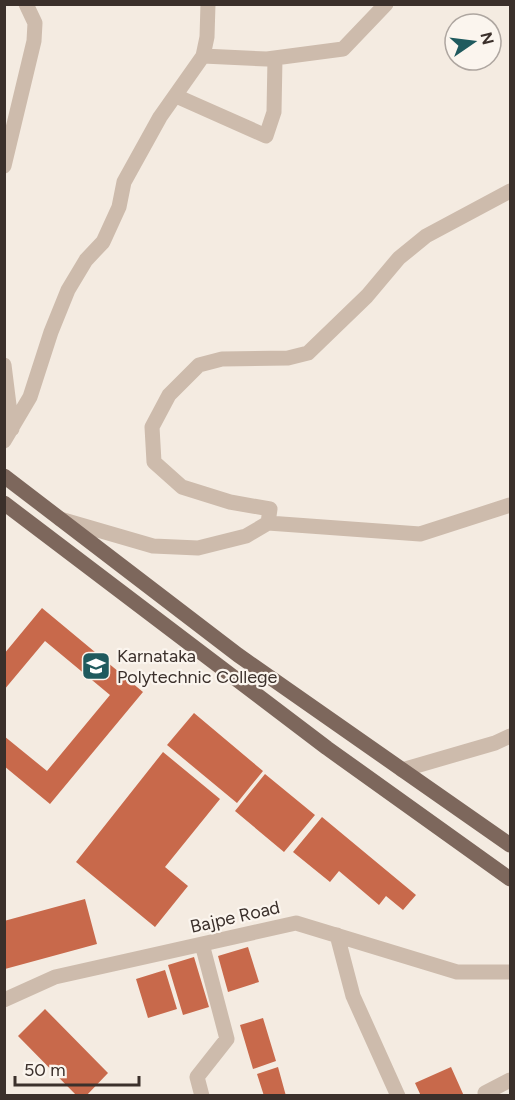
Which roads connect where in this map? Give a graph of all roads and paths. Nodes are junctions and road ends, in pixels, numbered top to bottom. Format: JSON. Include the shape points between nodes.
{"nodes":[{"id":1,"x":26,"y":4,"type":"edge"},
{"id":2,"x":208,"y":4,"type":"edge"},
{"id":3,"x":386,"y":4,"type":"edge"},
{"id":4,"x":203,"y":56,"type":"junction"},
{"id":5,"x":275,"y":58,"type":"junction"},
{"id":6,"x":176,"y":96,"type":"junction"},
{"id":7,"x":4,"y":166,"type":"edge"},
{"id":8,"x":510,"y":191,"type":"edge"},
{"id":9,"x":4,"y":365,"type":"edge"},
{"id":10,"x":8,"y":435,"type":"edge"},
{"id":11,"x":4,"y":476,"type":"edge"},
{"id":12,"x":4,"y":503,"type":"edge"},
{"id":13,"x":41,"y":505,"type":"junction"},
{"id":14,"x":510,"y":505,"type":"edge"},
{"id":15,"x":58,"y":518,"type":"junction"},
{"id":16,"x":28,"y":521,"type":"junction"},
{"id":17,"x":267,"y":524,"type":"junction"},
{"id":18,"x":510,"y":735,"type":"edge"},
{"id":19,"x":402,"y":770,"type":"junction"},
{"id":20,"x":510,"y":845,"type":"edge"},
{"id":21,"x":510,"y":879,"type":"edge"},
{"id":22,"x":337,"y":935,"type":"junction"},
{"id":23,"x":202,"y":944,"type":"junction"},
{"id":24,"x":510,"y":972,"type":"edge"},
{"id":25,"x":4,"y":1000,"type":"edge"},
{"id":26,"x":510,"y":1080,"type":"edge"},
{"id":27,"x":485,"y":1093,"type":"dead end"},
{"id":28,"x":202,"y":1095,"type":"edge"},
{"id":29,"x":398,"y":1095,"type":"edge"}],
"edges":[{"from":1,"to":7,"type":"street","via":[[35,23],[34,41]]},
{"from":2,"to":4,"type":"street"},
{"from":3,"to":5,"type":"street","via":[[342,49]]},
{"from":4,"to":5,"type":"street"},
{"from":4,"to":6,"type":"street"},
{"from":5,"to":6,"type":"street","via":[[273,112],[266,136]]},
{"from":6,"to":10,"type":"street","via":[[124,182],[119,207],[103,242],[86,260],[68,290],[30,397]]},
{"from":8,"to":17,"type":"street","via":[[426,236],[399,258],[367,296],[308,353],[288,358],[222,359],[199,365],[169,395],[152,427],[154,462],[182,487],[270,509]]},
{"from":9,"to":10,"type":"street"},
{"from":11,"to":13,"type":"main road"},
{"from":12,"to":16,"type":"main road"},
{"from":13,"to":15,"type":"main road"},
{"from":13,"to":16,"type":"main road"},
{"from":14,"to":17,"type":"street","via":[[420,534]]},
{"from":15,"to":17,"type":"street","via":[[153,546],[198,548],[246,536]]},
{"from":15,"to":19,"type":"main road","via":[[238,655]]},
{"from":16,"to":21,"type":"main road","via":[[327,748]]},
{"from":18,"to":19,"type":"street"},
{"from":19,"to":20,"type":"main road"},
{"from":22,"to":23,"type":"street","name":"Bajpe Road","via":[[296,923]]},
{"from":22,"to":24,"type":"street","name":"Bajpe Road","via":[[457,972]]},
{"from":22,"to":29,"type":"street","via":[[353,996]]},
{"from":23,"to":25,"type":"street","name":"Bajpe Road","via":[[55,977]]},
{"from":23,"to":28,"type":"street","via":[[227,1039],[197,1077]]},
{"from":26,"to":27,"type":"street"}]}
